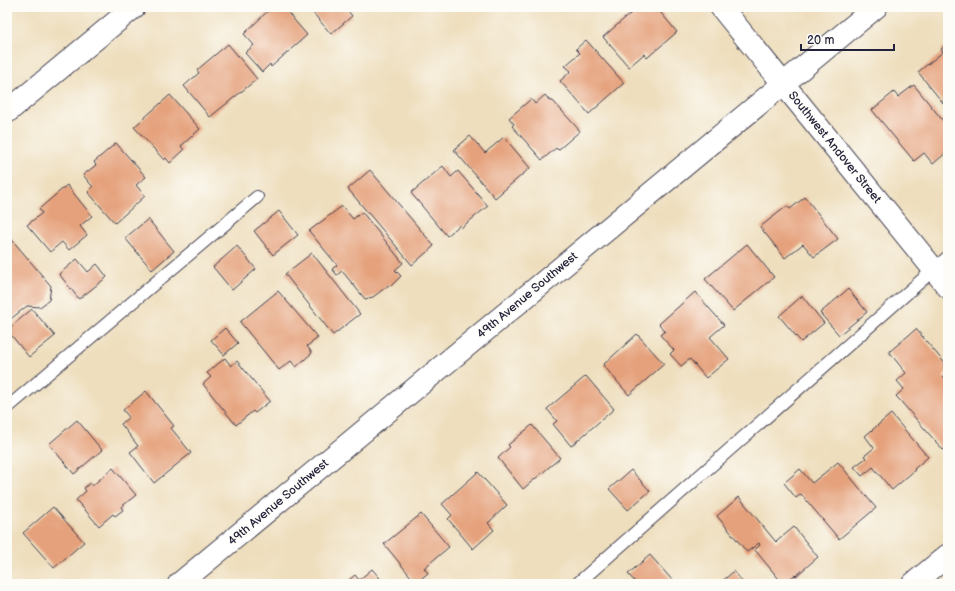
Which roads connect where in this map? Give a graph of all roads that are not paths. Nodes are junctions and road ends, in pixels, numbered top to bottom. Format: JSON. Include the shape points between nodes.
{"nodes":[{"id":1,"x":134,"y":7,"type":"edge"},
{"id":2,"x":720,"y":7,"type":"edge"},
{"id":3,"x":876,"y":7,"type":"edge"},
{"id":4,"x":783,"y":83,"type":"junction"},
{"id":5,"x":7,"y":112,"type":"edge"},
{"id":6,"x":257,"y":197,"type":"dead end"},
{"id":7,"x":941,"y":263,"type":"edge"},
{"id":8,"x":948,"y":287,"type":"edge"},
{"id":9,"x":7,"y":408,"type":"edge"},
{"id":10,"x":948,"y":555,"type":"edge"},
{"id":11,"x":179,"y":584,"type":"edge"},
{"id":12,"x":577,"y":584,"type":"edge"},
{"id":13,"x":913,"y":584,"type":"edge"}],
"edges":[{"from":1,"to":5,"type":"street"},
{"from":2,"to":4,"type":"street","name":"Southwest Andover Street"},
{"from":3,"to":4,"type":"street","name":"49th Avenue Southwest"},
{"from":4,"to":7,"type":"street","name":"Southwest Andover Street"},
{"from":4,"to":11,"type":"street","name":"49th Avenue Southwest"},
{"from":6,"to":9,"type":"lane"},
{"from":7,"to":8,"type":"street","name":"Southwest Andover Street"},
{"from":7,"to":12,"type":"lane"},
{"from":10,"to":13,"type":"street"}]}
